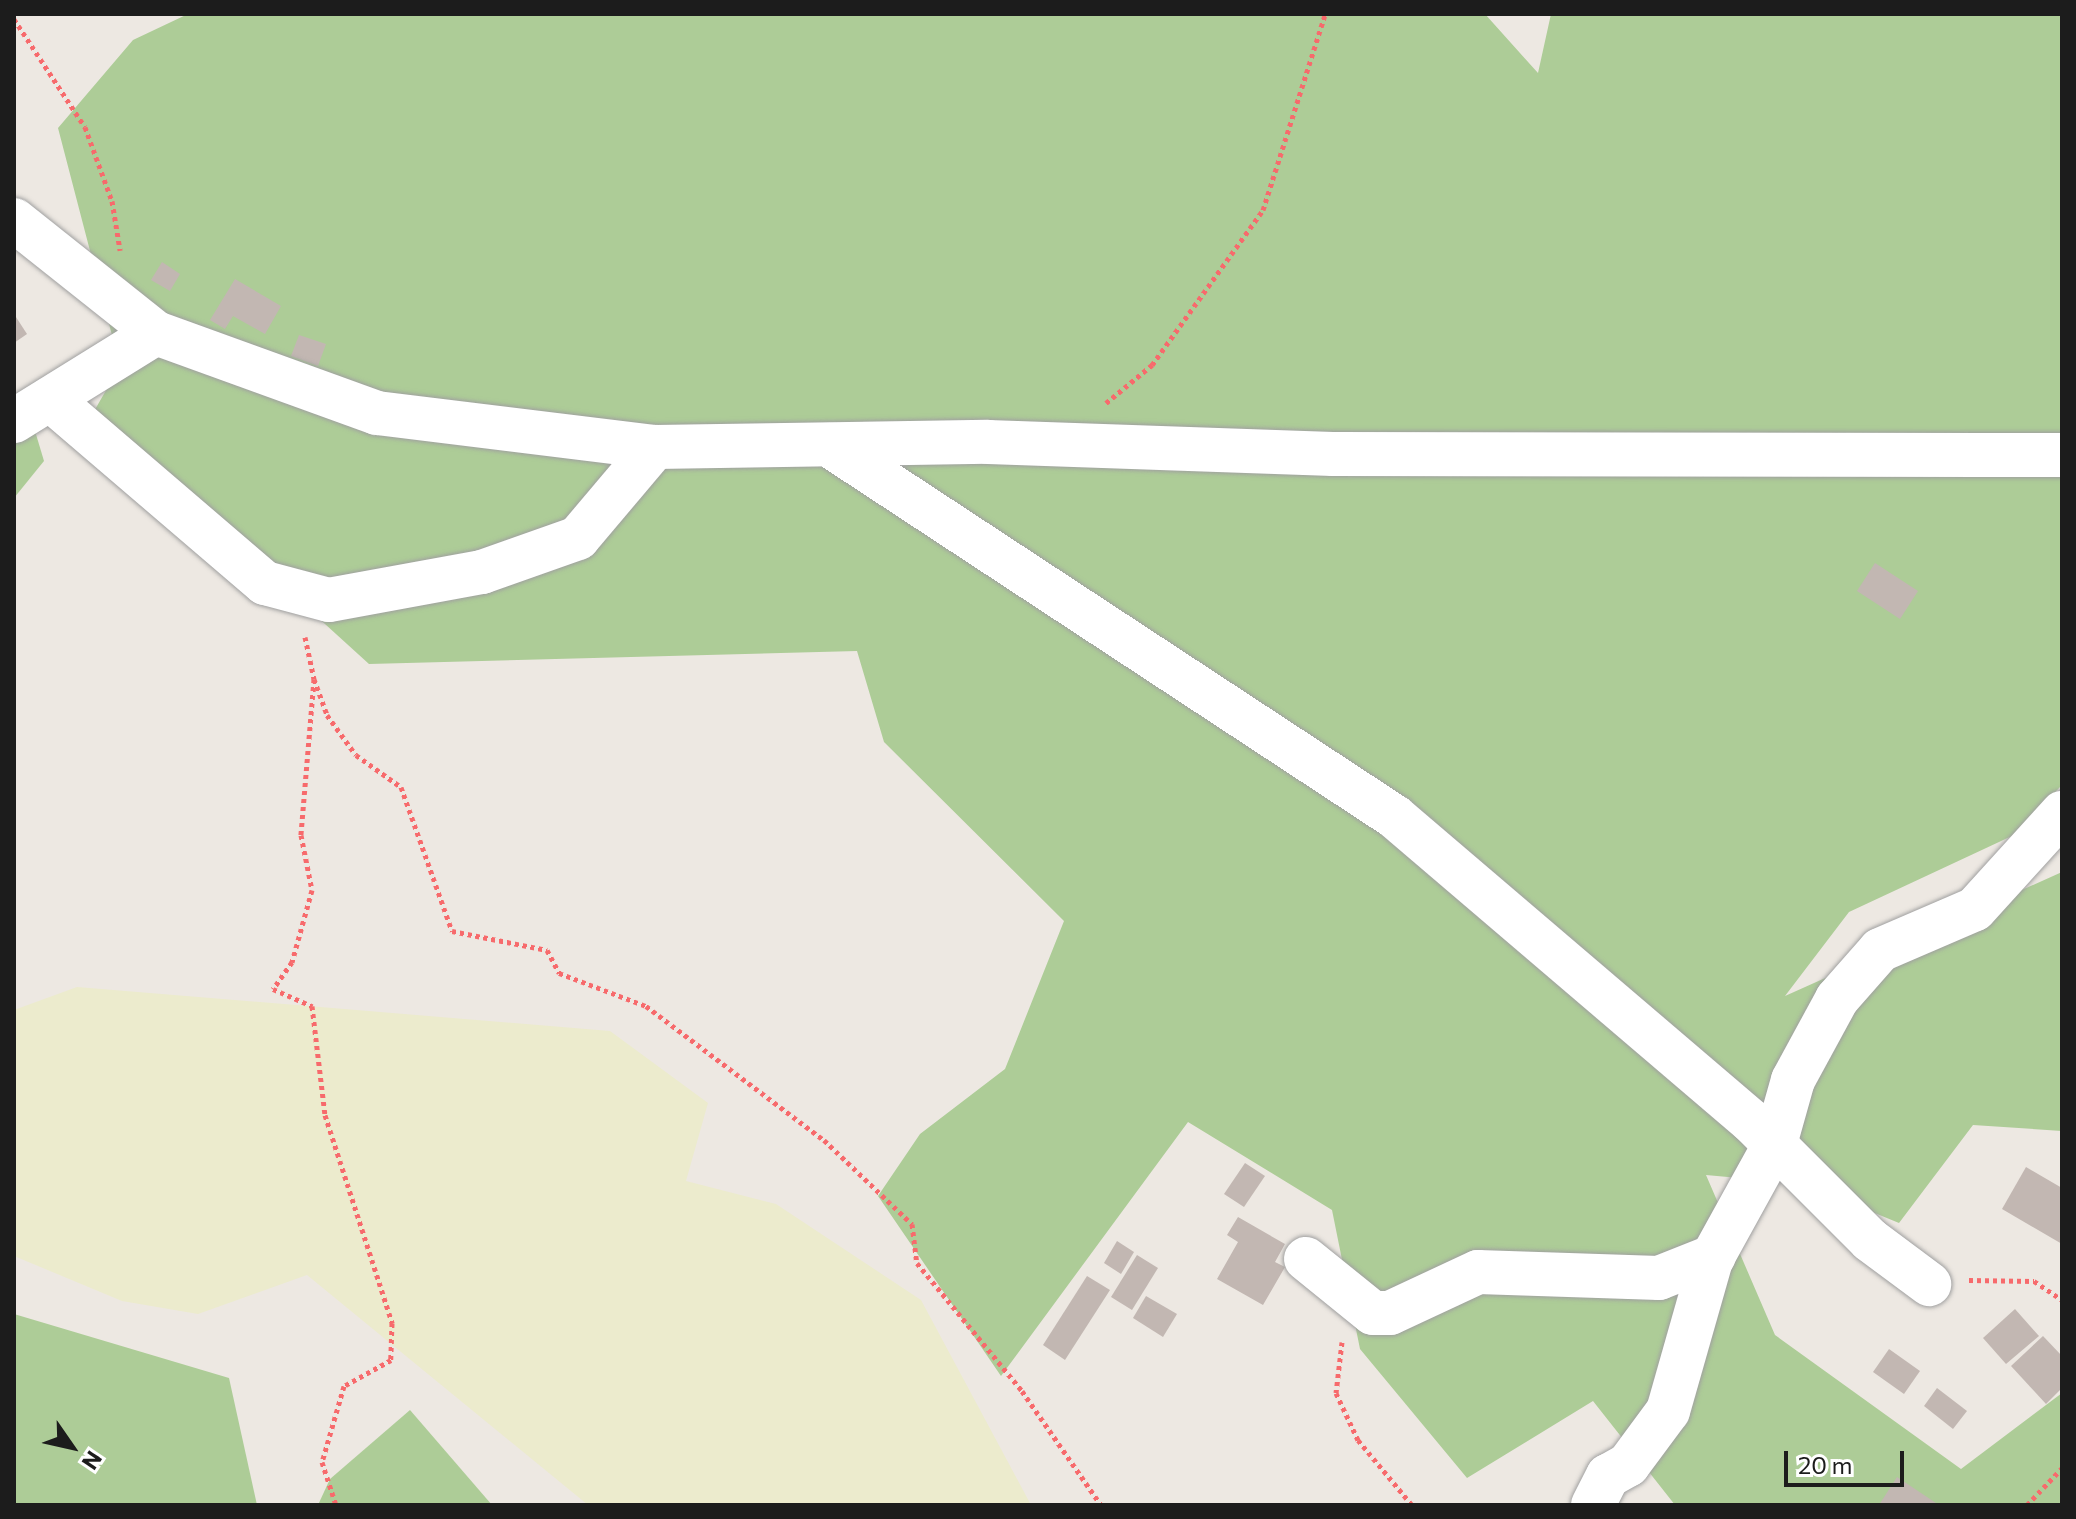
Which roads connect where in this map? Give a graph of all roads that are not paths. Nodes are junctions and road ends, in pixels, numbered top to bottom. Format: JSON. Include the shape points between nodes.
{"nodes":[{"id":1,"x":14,"y":220,"type":"edge"},
{"id":2,"x":156,"y":333,"type":"junction"},
{"id":3,"x":32,"y":410,"type":"edge"},
{"id":4,"x":829,"y":445,"type":"junction"},
{"id":5,"x":655,"y":447,"type":"junction"},
{"id":6,"x":2062,"y":455,"type":"edge"},
{"id":7,"x":2062,"y":813,"type":"edge"},
{"id":8,"x":1775,"y":1144,"type":"junction"},
{"id":9,"x":1714,"y":1256,"type":"junction"},
{"id":10,"x":1306,"y":1259,"type":"dead end"},
{"id":11,"x":1929,"y":1284,"type":"road end"},
{"id":12,"x":1593,"y":1505,"type":"edge"}],
"edges":[{"from":1,"to":2,"type":"street"},
{"from":2,"to":3,"type":"street"},
{"from":2,"to":5,"type":"street","via":[[377,413]]},
{"from":3,"to":5,"type":"street","via":[[270,584],[329,600],[385,595],[564,543],[628,486]]},
{"from":4,"to":5,"type":"street"},
{"from":4,"to":6,"type":"street","via":[[1349,454]]},
{"from":4,"to":8,"type":"street","via":[[1395,817]]},
{"from":7,"to":8,"type":"street","via":[[1975,909],[1880,950],[1837,999],[1793,1080]]},
{"from":8,"to":9,"type":"street"},
{"from":8,"to":11,"type":"street","via":[[1870,1240]]},
{"from":9,"to":10,"type":"street","via":[[1659,1278],[1478,1272],[1390,1313],[1373,1313]]},
{"from":9,"to":12,"type":"street","via":[[1668,1411],[1628,1465],[1608,1476]]}]}
